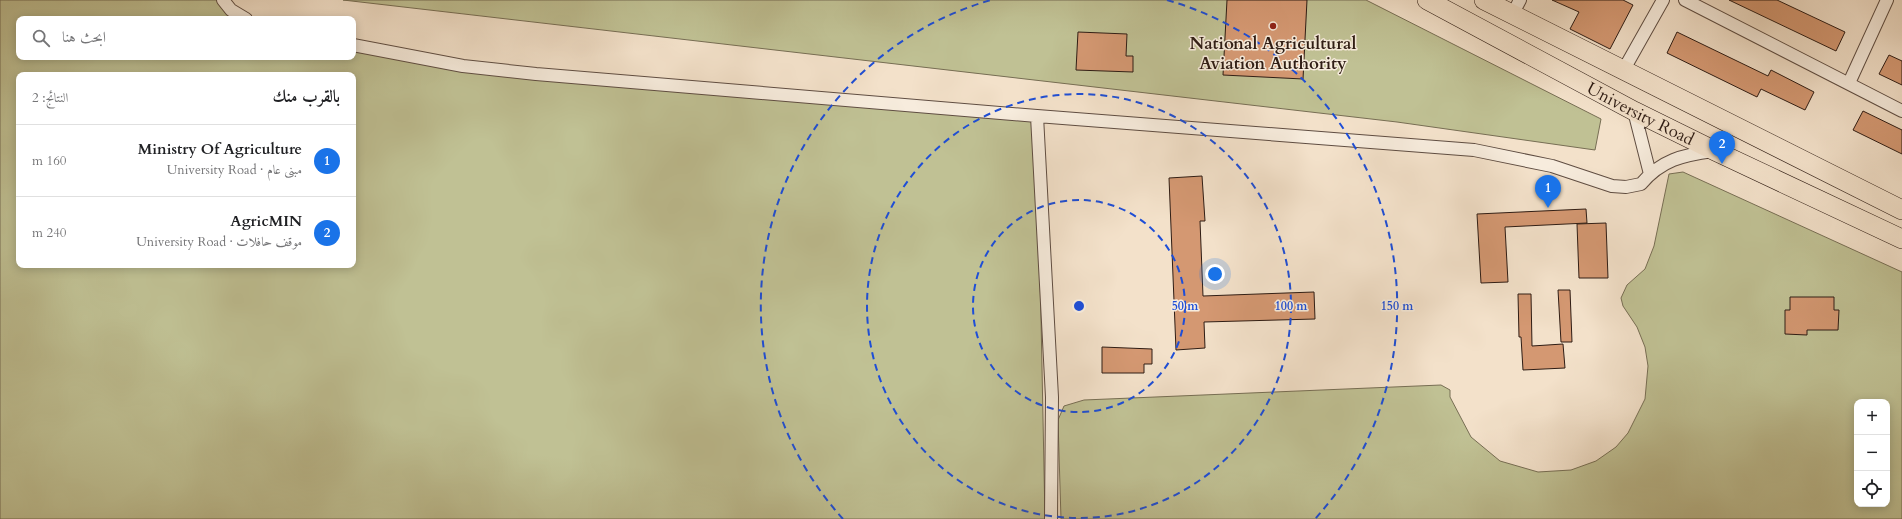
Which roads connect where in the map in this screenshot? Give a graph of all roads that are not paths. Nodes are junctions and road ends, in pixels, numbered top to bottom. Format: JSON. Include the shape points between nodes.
{"nodes":[{"id":1,"x":223,"y":0,"type":"edge"},
{"id":2,"x":1427,"y":0,"type":"edge"},
{"id":3,"x":1484,"y":0,"type":"edge"},
{"id":4,"x":1663,"y":0,"type":"edge"},
{"id":5,"x":1686,"y":0,"type":"edge"},
{"id":6,"x":1887,"y":0,"type":"edge"},
{"id":7,"x":1516,"y":7,"type":"edge"},
{"id":8,"x":241,"y":16,"type":"edge"},
{"id":9,"x":356,"y":46,"type":"edge"},
{"id":10,"x":1623,"y":71,"type":"junction"},
{"id":11,"x":1849,"y":83,"type":"junction"},
{"id":12,"x":1634,"y":111,"type":"junction"},
{"id":13,"x":1902,"y":111,"type":"edge"},
{"id":14,"x":1037,"y":116,"type":"junction"},
{"id":15,"x":1714,"y":151,"type":"junction"},
{"id":16,"x":1650,"y":174,"type":"junction"},
{"id":17,"x":1902,"y":210,"type":"edge"},
{"id":18,"x":1902,"y":239,"type":"edge"},
{"id":19,"x":1051,"y":519,"type":"edge"}],
"edges":[{"from":1,"to":8,"type":"street","via":[[231,10]]},
{"from":2,"to":12,"type":"highway","name":"University Road"},
{"from":3,"to":7,"type":"highway","name":"University Road"},
{"from":4,"to":10,"type":"street"},
{"from":5,"to":11,"type":"street"},
{"from":6,"to":11,"type":"street"},
{"from":7,"to":10,"type":"highway","name":"University Road"},
{"from":9,"to":14,"type":"street","via":[[463,66],[536,74]]},
{"from":10,"to":17,"type":"highway","name":"University Road"},
{"from":11,"to":13,"type":"street"},
{"from":12,"to":15,"type":"highway","name":"University Road"},
{"from":12,"to":16,"type":"street"},
{"from":14,"to":16,"type":"street","via":[[1474,150],[1552,166],[1612,186],[1641,184]]},
{"from":14,"to":19,"type":"street","via":[[1052,397]]},
{"from":15,"to":16,"type":"street","via":[[1684,155]]},
{"from":15,"to":18,"type":"highway","name":"University Road"}]}
